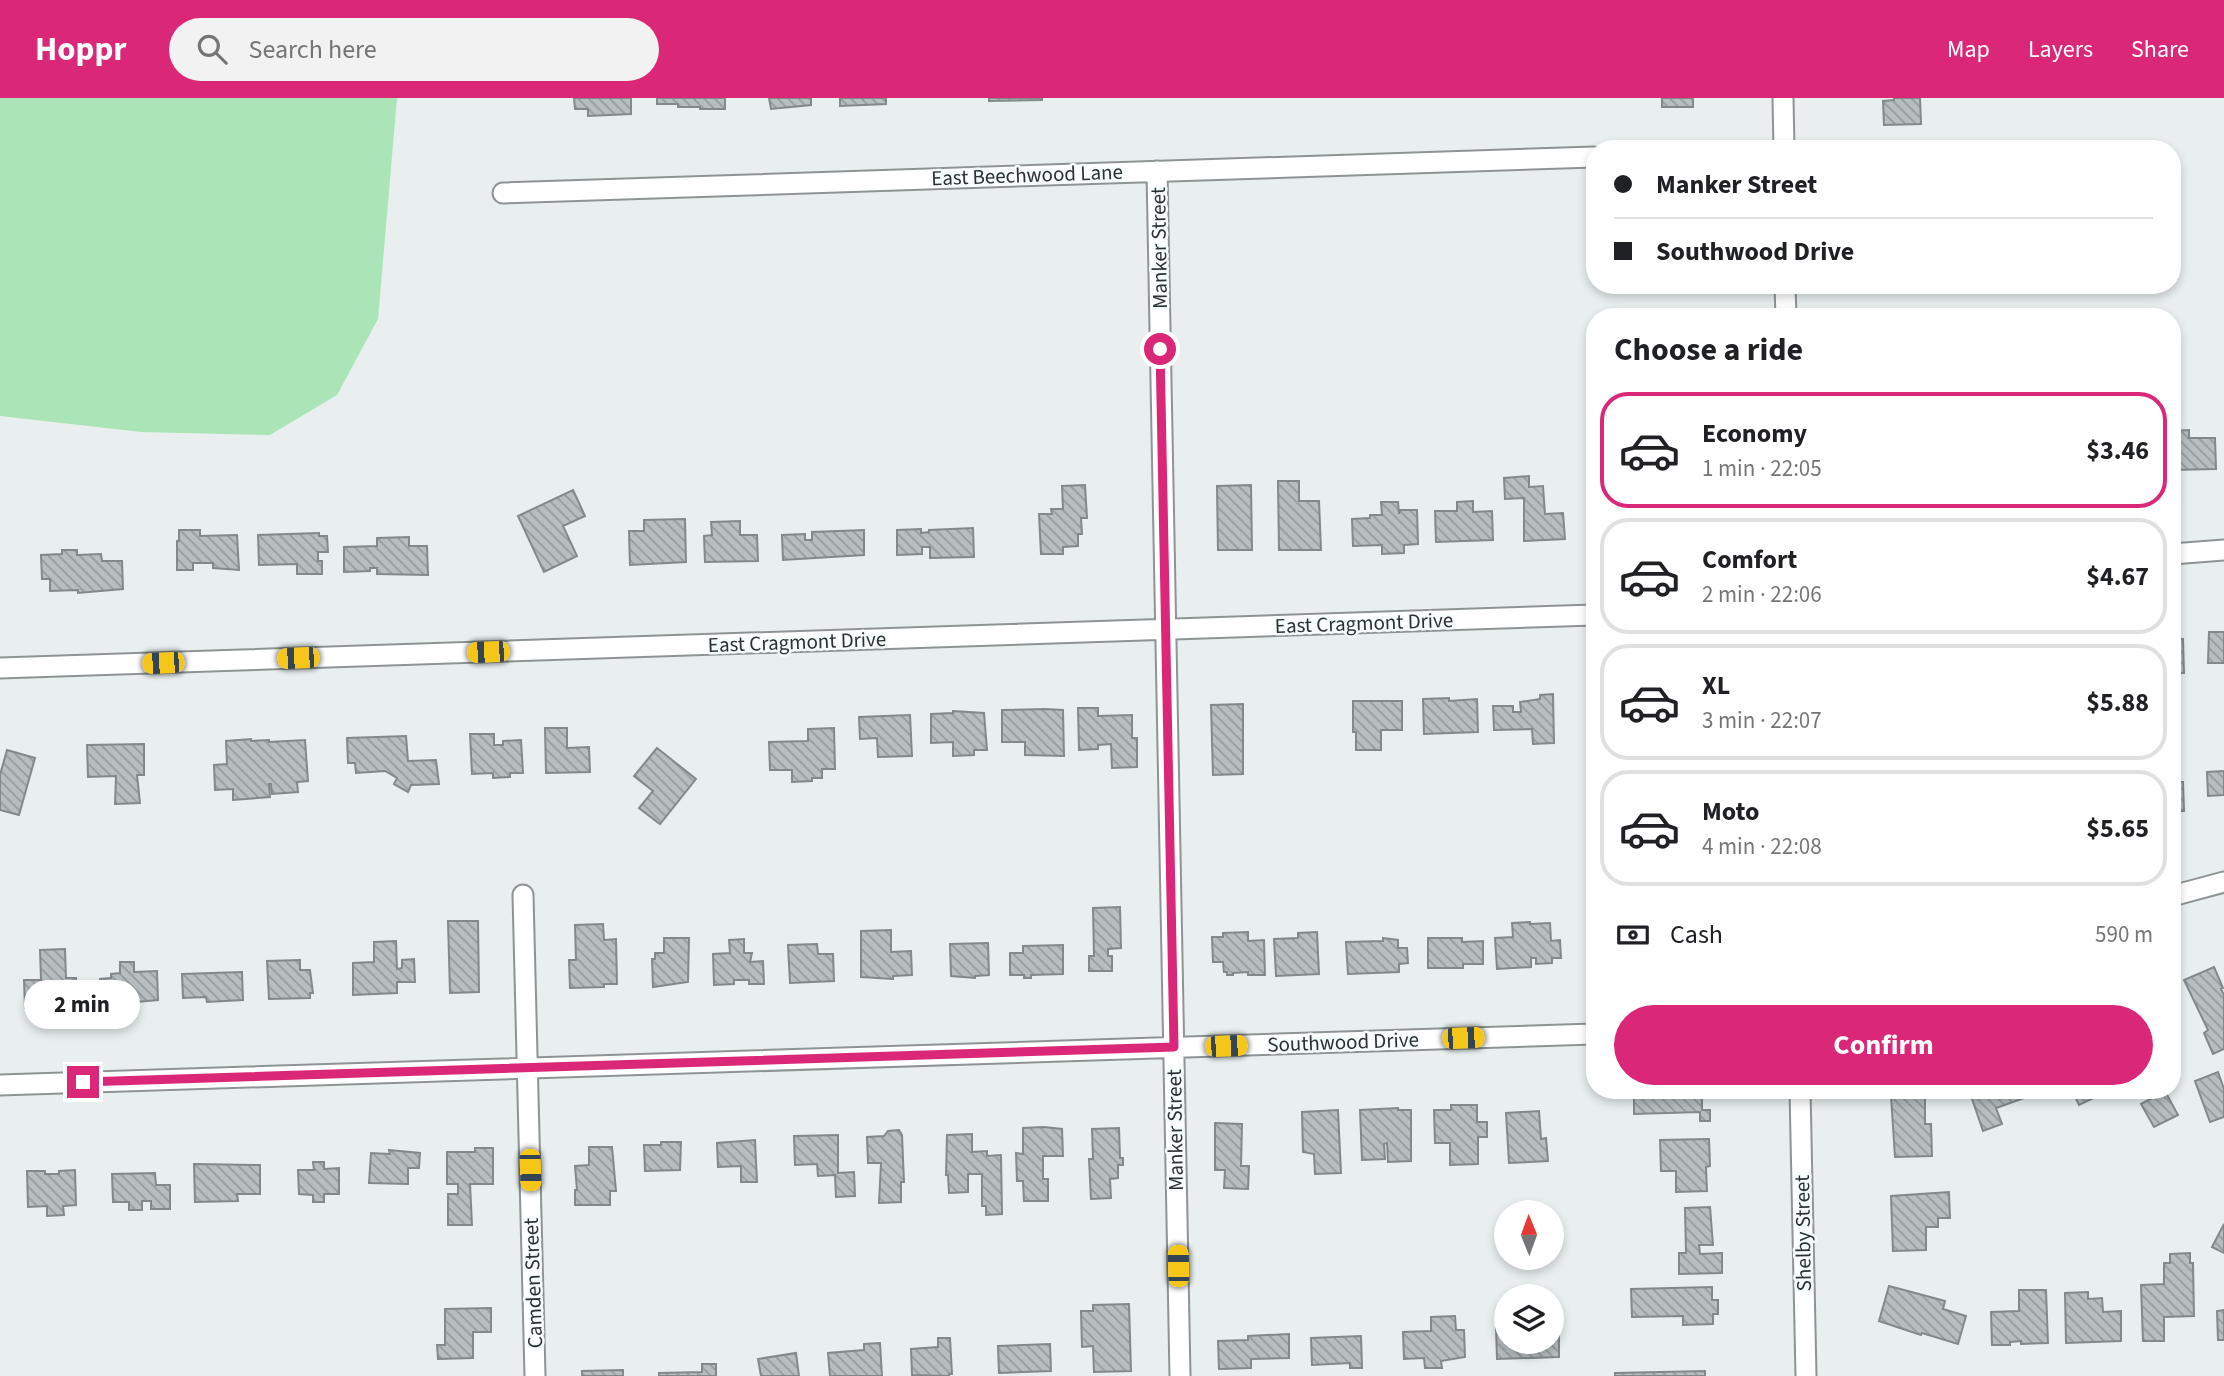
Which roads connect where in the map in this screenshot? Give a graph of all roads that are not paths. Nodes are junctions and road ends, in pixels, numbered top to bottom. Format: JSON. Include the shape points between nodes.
{"nodes":[{"id":1,"x":1783,"y":98,"type":"edge"},
{"id":2,"x":1784,"y":140,"type":"edge"},
{"id":3,"x":1586,"y":158,"type":"edge"},
{"id":4,"x":1157,"y":170,"type":"junction"},
{"id":5,"x":503,"y":194,"type":"dead end"},
{"id":6,"x":2224,"y":550,"type":"edge"},
{"id":7,"x":2181,"y":553,"type":"edge"},
{"id":8,"x":1586,"y":615,"type":"edge"},
{"id":9,"x":1166,"y":630,"type":"junction"},
{"id":10,"x":0,"y":668,"type":"edge"},
{"id":11,"x":2224,"y":882,"type":"edge"},
{"id":12,"x":2181,"y":894,"type":"edge"},
{"id":13,"x":523,"y":895,"type":"dead end"},
{"id":14,"x":1586,"y":1034,"type":"edge"},
{"id":15,"x":1174,"y":1047,"type":"junction"},
{"id":16,"x":527,"y":1068,"type":"junction"},
{"id":17,"x":0,"y":1084,"type":"edge"},
{"id":18,"x":1800,"y":1099,"type":"edge"},
{"id":19,"x":535,"y":1376,"type":"edge"},
{"id":20,"x":1180,"y":1376,"type":"edge"},
{"id":21,"x":1806,"y":1376,"type":"edge"}],
"edges":[{"from":1,"to":2,"type":"street"},
{"from":3,"to":4,"type":"street","name":"East Beechwood Lane"},
{"from":4,"to":5,"type":"street","name":"East Beechwood Lane"},
{"from":4,"to":9,"type":"street","name":"Manker Street"},
{"from":6,"to":7,"type":"street"},
{"from":8,"to":9,"type":"street","name":"East Cragmont Drive"},
{"from":9,"to":10,"type":"street","name":"East Cragmont Drive"},
{"from":9,"to":15,"type":"street","name":"Manker Street"},
{"from":11,"to":12,"type":"street"},
{"from":13,"to":16,"type":"street","name":"Camden Street"},
{"from":14,"to":15,"type":"street","name":"Southwood Drive"},
{"from":15,"to":16,"type":"street","name":"Southwood Drive"},
{"from":15,"to":20,"type":"street","name":"Manker Street"},
{"from":16,"to":17,"type":"street","name":"Southwood Drive"},
{"from":16,"to":19,"type":"street","name":"Camden Street"},
{"from":18,"to":21,"type":"street","name":"Shelby Street"}]}
